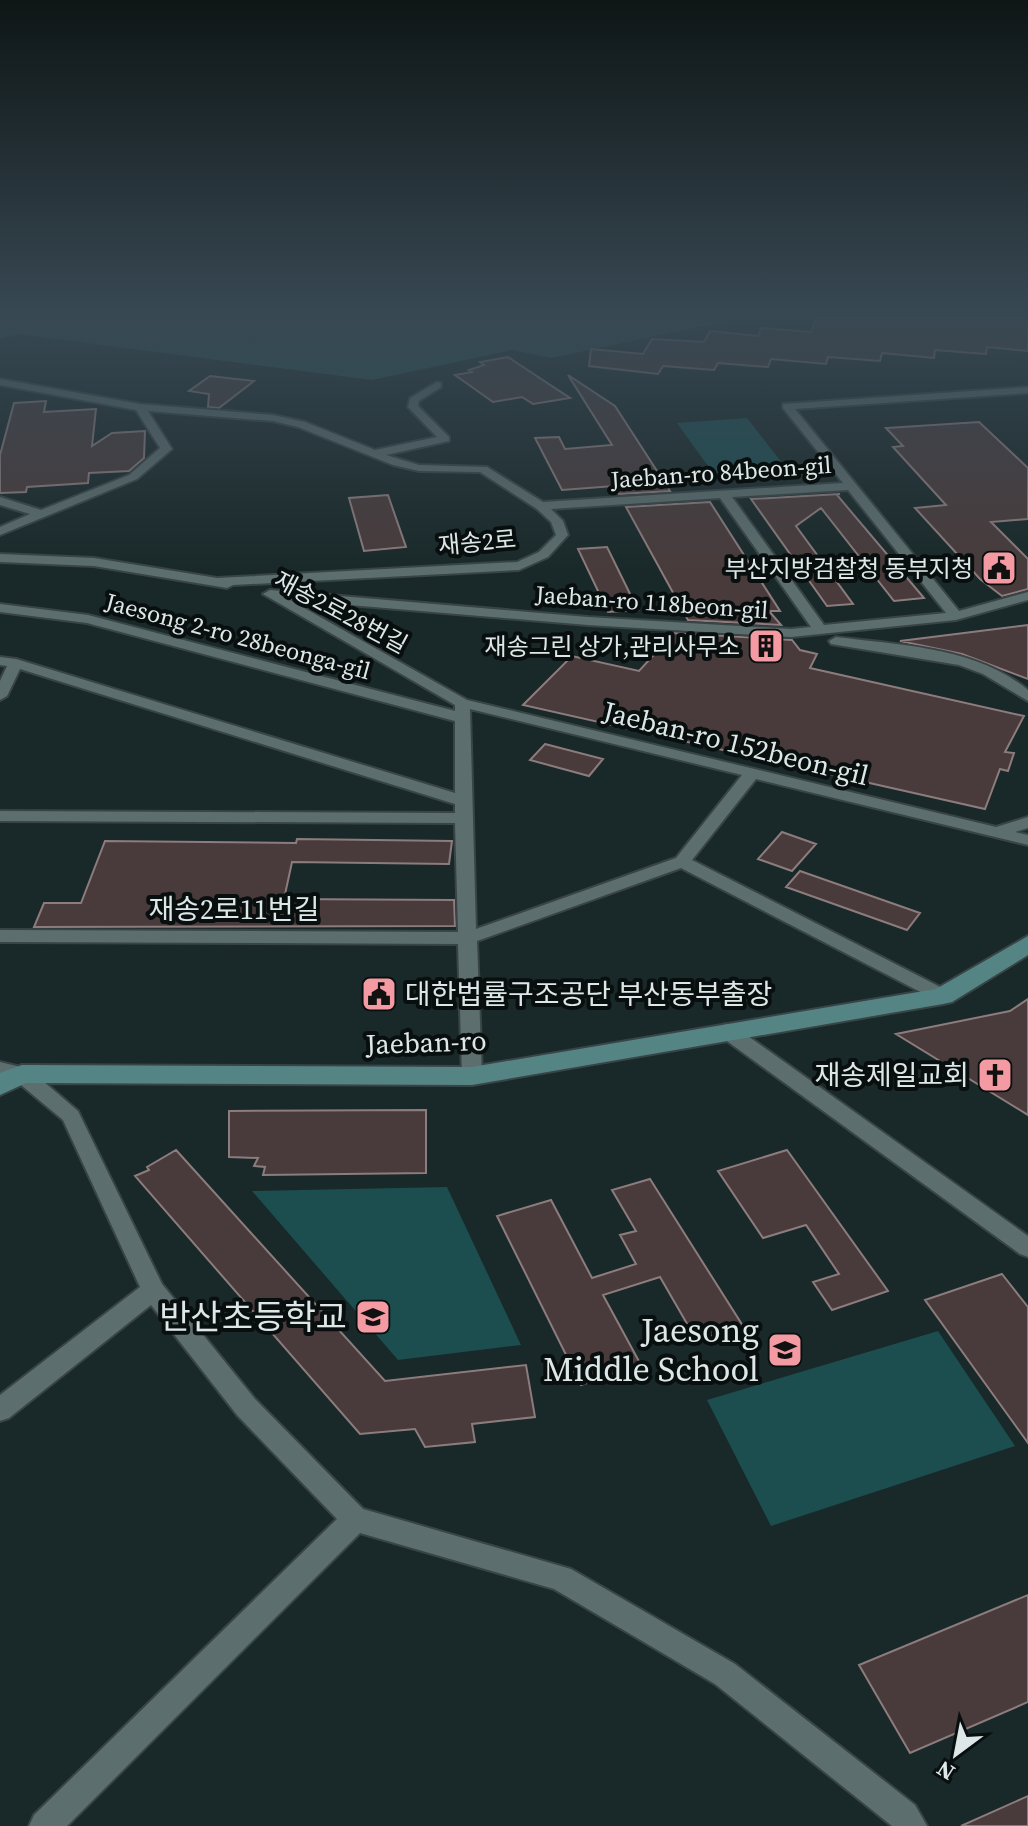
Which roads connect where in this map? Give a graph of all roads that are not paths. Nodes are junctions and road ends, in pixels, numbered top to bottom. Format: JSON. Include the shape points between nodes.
{"nodes":[{"id":1,"x":115,"y":403,"type":"edge"},
{"id":2,"x":414,"y":403,"type":"edge"},
{"id":3,"x":829,"y":403,"type":"edge"},
{"id":4,"x":140,"y":407,"type":"junction"},
{"id":5,"x":414,"y":446,"type":"junction"},
{"id":6,"x":374,"y":454,"type":"junction"},
{"id":7,"x":410,"y":465,"type":"junction"},
{"id":8,"x":850,"y":486,"type":"junction"},
{"id":9,"x":724,"y":495,"type":"junction"},
{"id":10,"x":0,"y":501,"type":"edge"},
{"id":11,"x":541,"y":506,"type":"junction"},
{"id":12,"x":41,"y":514,"type":"junction"},
{"id":13,"x":0,"y":531,"type":"edge"},
{"id":14,"x":0,"y":558,"type":"edge"},
{"id":15,"x":219,"y":582,"type":"junction"},
{"id":16,"x":270,"y":594,"type":"junction"},
{"id":17,"x":1028,"y":596,"type":"edge"},
{"id":18,"x":0,"y":608,"type":"edge"},
{"id":19,"x":956,"y":616,"type":"junction"},
{"id":20,"x":820,"y":630,"type":"junction"},
{"id":21,"x":836,"y":641,"type":"dead end"},
{"id":22,"x":8,"y":662,"type":"edge"},
{"id":23,"x":0,"y":696,"type":"edge"},
{"id":24,"x":1028,"y":697,"type":"edge"},
{"id":25,"x":462,"y":710,"type":"junction"},
{"id":26,"x":752,"y":773,"type":"junction"},
{"id":27,"x":463,"y":810,"type":"junction"},
{"id":28,"x":0,"y":816,"type":"edge"},
{"id":29,"x":1028,"y":822,"type":"edge"},
{"id":30,"x":998,"y":832,"type":"junction"},
{"id":31,"x":1028,"y":840,"type":"edge"},
{"id":32,"x":682,"y":862,"type":"junction"},
{"id":33,"x":0,"y":936,"type":"edge"},
{"id":34,"x":468,"y":938,"type":"junction"},
{"id":35,"x":1028,"y":944,"type":"edge"},
{"id":36,"x":943,"y":996,"type":"junction"},
{"id":37,"x":727,"y":1031,"type":"junction"},
{"id":38,"x":7,"y":1076,"type":"edge"},
{"id":39,"x":472,"y":1076,"type":"junction"},
{"id":40,"x":1026,"y":1243,"type":"edge"},
{"id":41,"x":153,"y":1290,"type":"junction"},
{"id":42,"x":0,"y":1410,"type":"edge"},
{"id":43,"x":355,"y":1519,"type":"junction"},
{"id":44,"x":45,"y":1826,"type":"edge"},
{"id":45,"x":911,"y":1826,"type":"edge"}],
"edges":[{"from":1,"to":4,"type":"street","name":"재송2로"},
{"from":2,"to":5,"type":"street","via":[[445,439]]},
{"from":3,"to":8,"type":"street","name":"Jaeban-ro 84beon-gil","via":[[787,406]]},
{"from":4,"to":6,"type":"street","name":"재송2로","via":[[273,418]]},
{"from":4,"to":12,"type":"street","via":[[166,449],[133,477]]},
{"from":5,"to":6,"type":"street"},
{"from":5,"to":7,"type":"street","via":[[428,459]]},
{"from":6,"to":7,"type":"street","name":"재송2로"},
{"from":7,"to":11,"type":"street","name":"재송2로","via":[[483,469]]},
{"from":8,"to":9,"type":"street","name":"Jaeban-ro 84beon-gil"},
{"from":8,"to":19,"type":"street"},
{"from":9,"to":11,"type":"street","name":"Jaeban-ro 84beon-gil"},
{"from":9,"to":20,"type":"street"},
{"from":10,"to":12,"type":"street"},
{"from":11,"to":15,"type":"street","name":"재송2로","via":[[557,521],[562,535],[556,546],[519,566]]},
{"from":12,"to":13,"type":"street"},
{"from":14,"to":15,"type":"street","name":"재송2로28번길","via":[[94,562]]},
{"from":15,"to":16,"type":"street","name":"재송2로28번길"},
{"from":16,"to":20,"type":"street","name":"Jaeban-ro 118beon-gil","via":[[588,621],[791,633]]},
{"from":16,"to":25,"type":"street","name":"재송2로28번길"},
{"from":17,"to":19,"type":"street","name":"Jaeban-ro 118beon-gil"},
{"from":18,"to":25,"type":"street","name":"Jaesong 2-ro 28beonga-gil","via":[[88,619]]},
{"from":19,"to":20,"type":"street","name":"Jaeban-ro 118beon-gil"},
{"from":21,"to":24,"type":"street","via":[[953,659],[991,672]]},
{"from":22,"to":23,"type":"street"},
{"from":22,"to":27,"type":"street"},
{"from":25,"to":26,"type":"street","name":"Jaeban-ro 152beon-gil"},
{"from":25,"to":27,"type":"street"},
{"from":26,"to":30,"type":"street","name":"Jaeban-ro 152beon-gil"},
{"from":26,"to":32,"type":"street"},
{"from":27,"to":28,"type":"street"},
{"from":27,"to":34,"type":"street"},
{"from":29,"to":30,"type":"street"},
{"from":30,"to":31,"type":"street","name":"Jaeban-ro 152beon-gil"},
{"from":32,"to":34,"type":"street","name":"재송2로11번길"},
{"from":32,"to":36,"type":"street"},
{"from":33,"to":34,"type":"street","name":"재송2로11번길"},
{"from":34,"to":39,"type":"street"},
{"from":35,"to":36,"type":"main road","name":"Jaeban-ro"},
{"from":36,"to":37,"type":"main road","name":"Jaeban-ro"},
{"from":37,"to":39,"type":"main road","name":"Jaeban-ro"},
{"from":37,"to":40,"type":"street"},
{"from":38,"to":39,"type":"main road","name":"Jaeban-ro"},
{"from":38,"to":41,"type":"street","via":[[71,1116]]},
{"from":41,"to":42,"type":"street"},
{"from":41,"to":43,"type":"street","via":[[246,1407]]},
{"from":43,"to":44,"type":"street"},
{"from":43,"to":45,"type":"street","via":[[561,1578],[725,1674]]}]}
